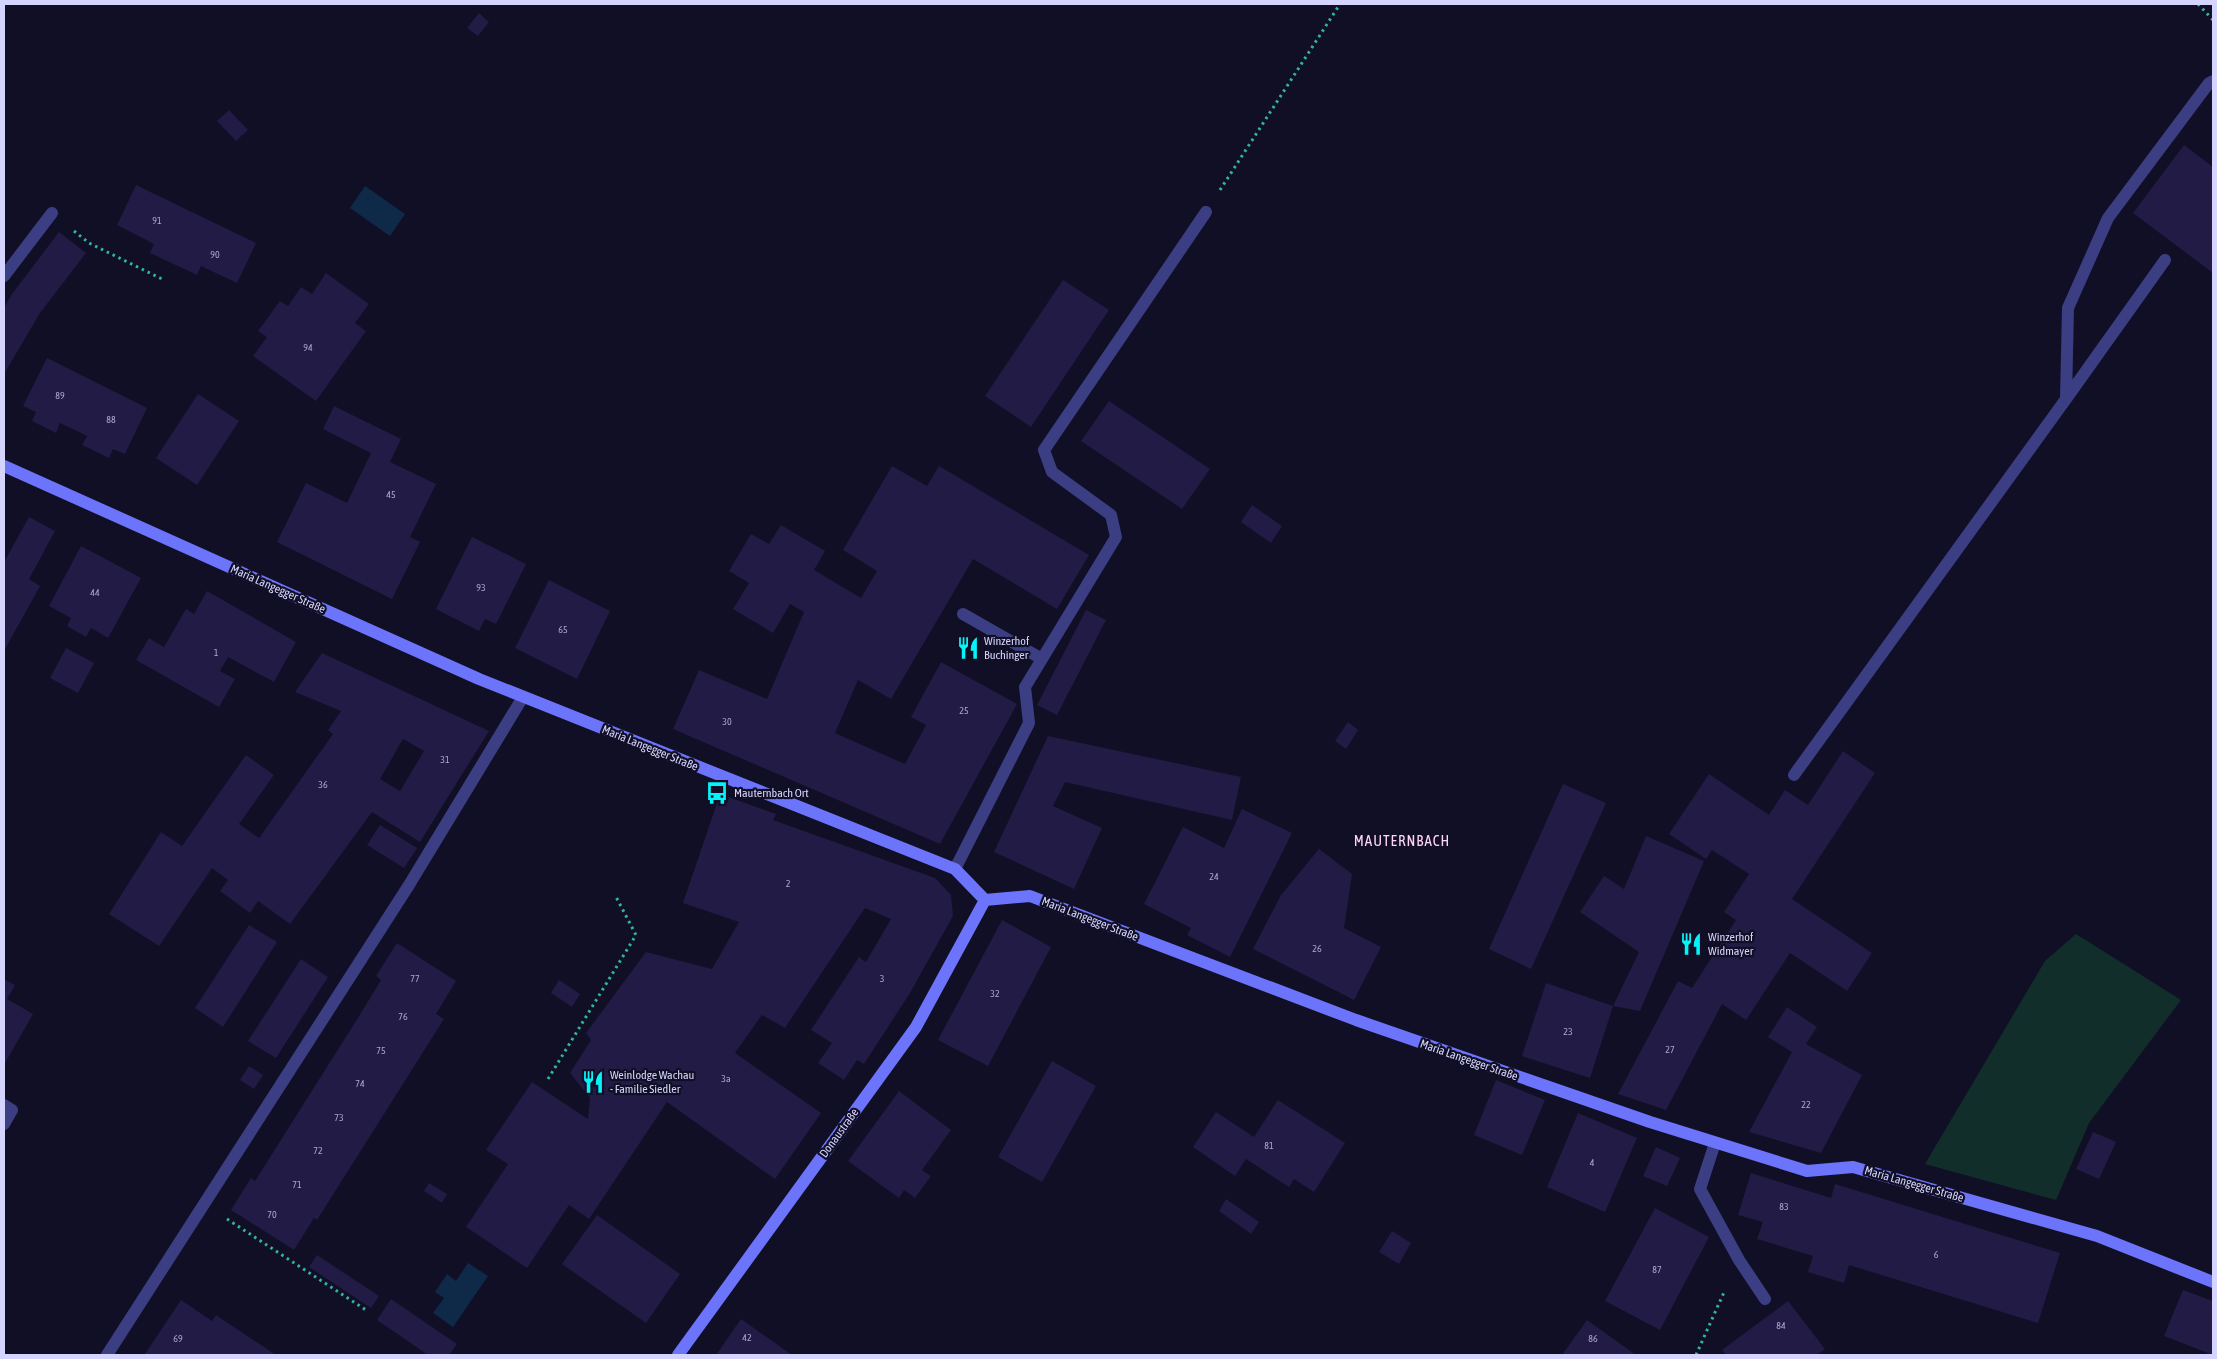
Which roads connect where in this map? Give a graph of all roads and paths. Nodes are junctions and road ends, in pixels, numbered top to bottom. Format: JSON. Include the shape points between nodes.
{"nodes":[{"id":1,"x":1340,"y":4,"type":"edge"},
{"id":2,"x":2198,"y":4,"type":"edge"},
{"id":3,"x":2213,"y":20,"type":"edge"},
{"id":4,"x":2213,"y":81,"type":"edge"},
{"id":5,"x":1206,"y":212,"type":"joint"},
{"id":6,"x":52,"y":214,"type":"joint"},
{"id":7,"x":2164,"y":260,"type":"dead end"},
{"id":8,"x":4,"y":276,"type":"edge"},
{"id":9,"x":164,"y":280,"type":"dead end"},
{"id":10,"x":2066,"y":399,"type":"junction"},
{"id":11,"x":4,"y":466,"type":"edge"},
{"id":12,"x":963,"y":614,"type":"dead end"},
{"id":13,"x":1042,"y":659,"type":"junction"},
{"id":14,"x":523,"y":697,"type":"junction"},
{"id":15,"x":1794,"y":775,"type":"dead end"},
{"id":16,"x":955,"y":869,"type":"junction"},
{"id":17,"x":615,"y":895,"type":"dead end"},
{"id":18,"x":985,"y":900,"type":"junction"},
{"id":19,"x":548,"y":1079,"type":"dead end"},
{"id":20,"x":4,"y":1105,"type":"edge"},
{"id":21,"x":4,"y":1124,"type":"edge"},
{"id":22,"x":1716,"y":1143,"type":"junction"},
{"id":23,"x":204,"y":1204,"type":"junction"},
{"id":24,"x":1739,"y":1260,"type":"junction"},
{"id":25,"x":2213,"y":1282,"type":"edge"},
{"id":26,"x":1765,"y":1299,"type":"dead end"},
{"id":27,"x":366,"y":1310,"type":"dead end"},
{"id":28,"x":107,"y":1355,"type":"edge"},
{"id":29,"x":678,"y":1355,"type":"edge"},
{"id":30,"x":1696,"y":1355,"type":"edge"}],
"edges":[{"from":1,"to":5,"type":"path"},
{"from":2,"to":3,"type":"path"},
{"from":4,"to":10,"type":"lane","via":[[2108,218],[2068,308]]},
{"from":5,"to":13,"type":"lane","via":[[1044,450],[1052,472],[1111,515],[1116,537]]},
{"from":6,"to":8,"type":"lane"},
{"from":6,"to":9,"type":"path","via":[[89,243]]},
{"from":7,"to":10,"type":"lane"},
{"from":10,"to":15,"type":"lane"},
{"from":11,"to":14,"type":"main road","name":"Maria Langegger Straße"},
{"from":12,"to":13,"type":"lane"},
{"from":13,"to":16,"type":"lane","via":[[1026,687],[1029,723]]},
{"from":14,"to":16,"type":"main road","name":"Maria Langegger Straße"},
{"from":14,"to":23,"type":"lane","via":[[409,885]]},
{"from":16,"to":18,"type":"main road","name":"Maria Langegger Straße"},
{"from":17,"to":19,"type":"path","via":[[636,935]]},
{"from":18,"to":22,"type":"main road","name":"Maria Langegger Straße","via":[[1030,896],[1356,1020]]},
{"from":18,"to":29,"type":"main road","name":"Donaustraße","via":[[916,1027]]},
{"from":20,"to":21,"type":"lane","via":[[12,1110]]},
{"from":22,"to":24,"type":"lane","via":[[1700,1189]]},
{"from":22,"to":25,"type":"main road","name":"Maria Langegger Straße","via":[[1808,1171],[1853,1167],[2097,1236]]},
{"from":23,"to":27,"type":"path"},
{"from":23,"to":28,"type":"lane"},
{"from":24,"to":26,"type":"lane"},
{"from":24,"to":30,"type":"path"}]}
